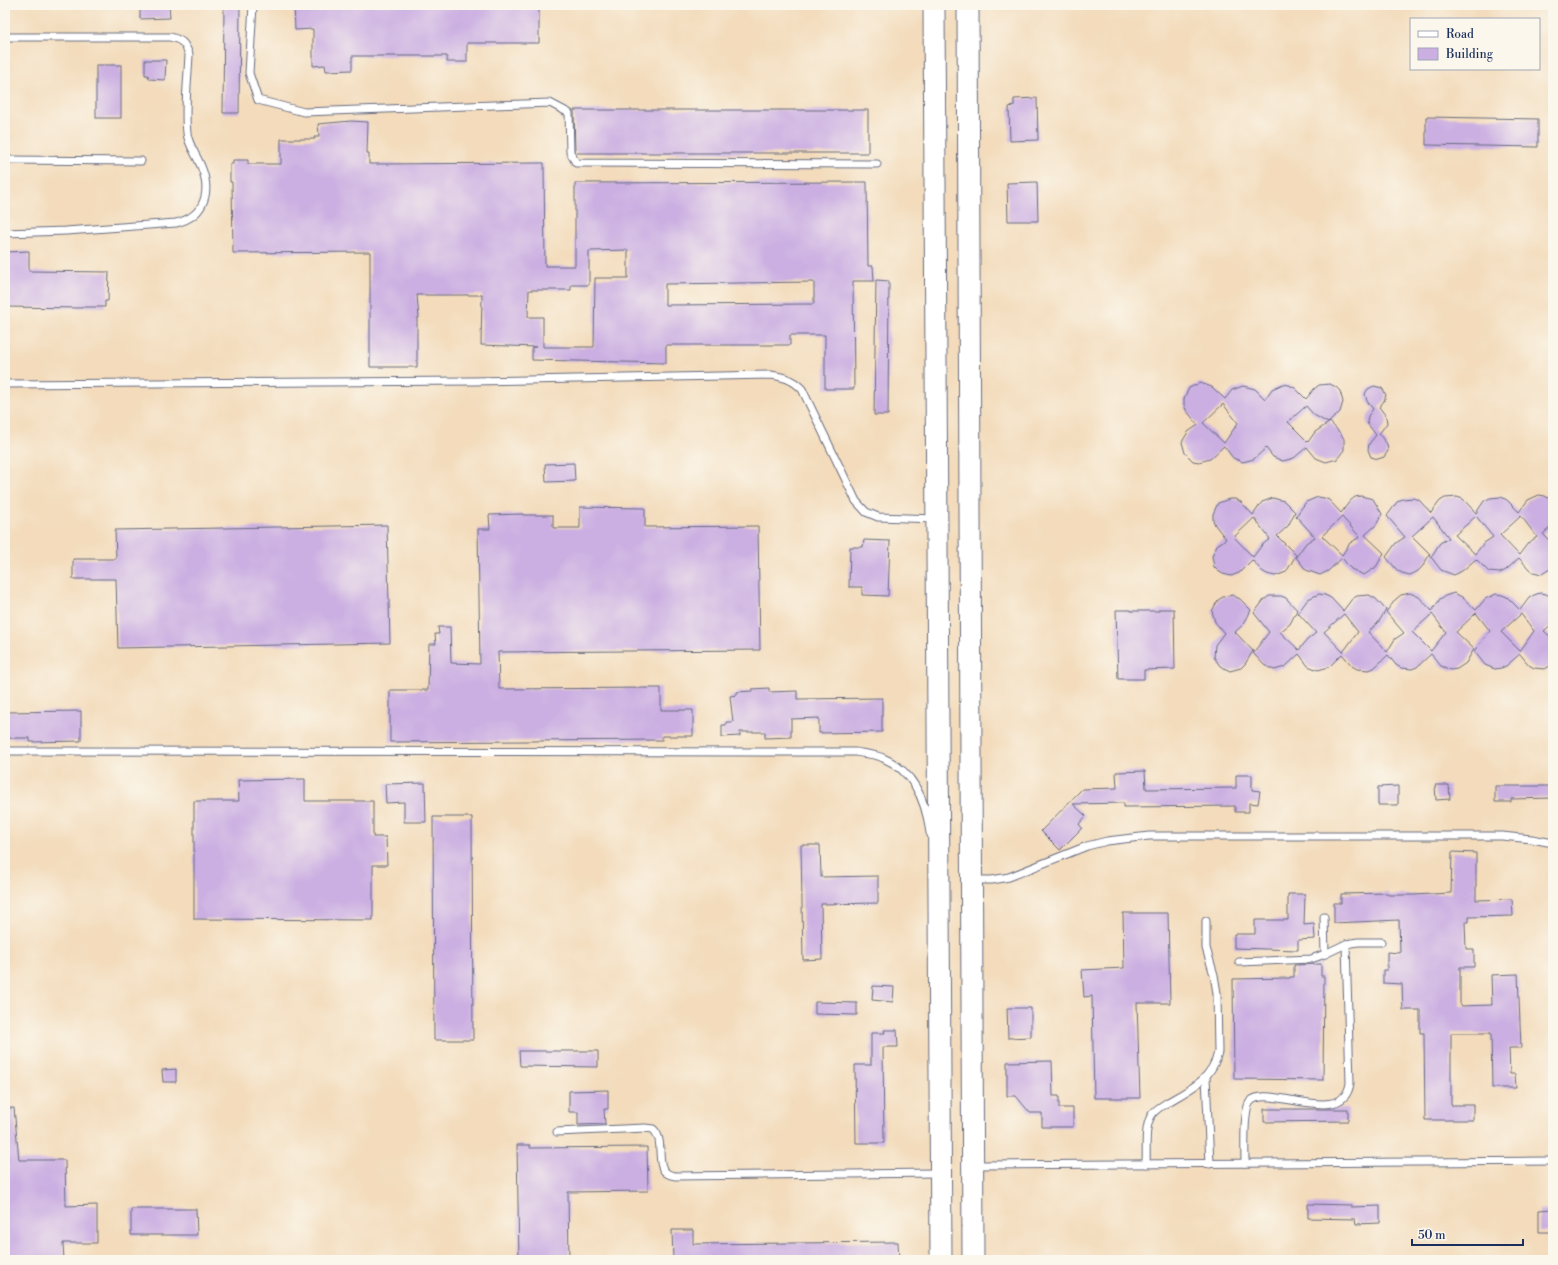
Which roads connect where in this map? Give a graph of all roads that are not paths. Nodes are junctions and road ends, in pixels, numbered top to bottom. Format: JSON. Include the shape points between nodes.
{"nodes":[{"id":1,"x":253,"y":5,"type":"edge"},
{"id":2,"x":934,"y":5,"type":"edge"},
{"id":3,"x":968,"y":5,"type":"edge"},
{"id":4,"x":5,"y":37,"type":"edge"},
{"id":5,"x":5,"y":160,"type":"edge"},
{"id":6,"x":141,"y":161,"type":"dead end"},
{"id":7,"x":877,"y":164,"type":"dead end"},
{"id":8,"x":5,"y":233,"type":"edge"},
{"id":9,"x":5,"y":384,"type":"edge"},
{"id":10,"x":936,"y":519,"type":"junction"},
{"id":11,"x":5,"y":751,"type":"edge"},
{"id":12,"x":1553,"y":843,"type":"edge"},
{"id":13,"x":972,"y":880,"type":"junction"},
{"id":14,"x":938,"y":912,"type":"junction"},
{"id":15,"x":1324,"y":916,"type":"dead end"},
{"id":16,"x":1206,"y":921,"type":"dead end"},
{"id":17,"x":1382,"y":942,"type":"dead end"},
{"id":18,"x":1346,"y":944,"type":"junction"},
{"id":19,"x":1325,"y":954,"type":"junction"},
{"id":20,"x":1238,"y":962,"type":"dead end"},
{"id":21,"x":1206,"y":1077,"type":"junction"},
{"id":22,"x":558,"y":1132,"type":"dead end"},
{"id":23,"x":1553,"y":1161,"type":"edge"},
{"id":24,"x":1245,"y":1163,"type":"junction"},
{"id":25,"x":1146,"y":1164,"type":"junction"},
{"id":26,"x":1210,"y":1164,"type":"junction"},
{"id":27,"x":972,"y":1165,"type":"junction"},
{"id":28,"x":940,"y":1173,"type":"junction"},
{"id":29,"x":941,"y":1260,"type":"edge"},
{"id":30,"x":973,"y":1260,"type":"edge"}],
"edges":[{"from":1,"to":7,"type":"lane","via":[[249,73],[258,100],[304,112],[550,103],[569,113],[570,152],[576,163]]},
{"from":2,"to":10,"type":"street"},
{"from":3,"to":13,"type":"street"},
{"from":4,"to":8,"type":"lane","via":[[180,39],[189,54],[187,135],[206,182],[205,199],[197,214],[187,221],[74,231]]},
{"from":5,"to":6,"type":"lane"},
{"from":9,"to":10,"type":"lane","via":[[464,381],[771,375],[785,377],[802,389],[856,501],[866,512],[878,517]]},
{"from":10,"to":14,"type":"street"},
{"from":11,"to":14,"type":"lane","via":[[856,752],[882,758],[901,768],[915,784],[925,807]]},
{"from":12,"to":13,"type":"lane","via":[[1502,836],[1149,836],[1087,846],[1009,877]]},
{"from":13,"to":27,"type":"street"},
{"from":14,"to":28,"type":"street"},
{"from":15,"to":19,"type":"lane"},
{"from":16,"to":21,"type":"lane","via":[[1206,948],[1217,993],[1218,1045],[1216,1059]]},
{"from":17,"to":18,"type":"lane"},
{"from":18,"to":19,"type":"lane"},
{"from":18,"to":24,"type":"lane","via":[[1350,1083],[1348,1093],[1340,1100],[1330,1103],[1264,1096],[1253,1099],[1246,1113]]},
{"from":19,"to":20,"type":"lane","via":[[1303,959]]},
{"from":21,"to":25,"type":"lane","via":[[1159,1108],[1152,1116],[1147,1128]]},
{"from":21,"to":26,"type":"lane"},
{"from":22,"to":28,"type":"lane","via":[[653,1129],[660,1140],[661,1166],[667,1173],[675,1176]]},
{"from":23,"to":24,"type":"lane"},
{"from":24,"to":26,"type":"lane"},
{"from":25,"to":26,"type":"lane"},
{"from":25,"to":27,"type":"lane"},
{"from":27,"to":30,"type":"street"},
{"from":28,"to":29,"type":"street"}]}
